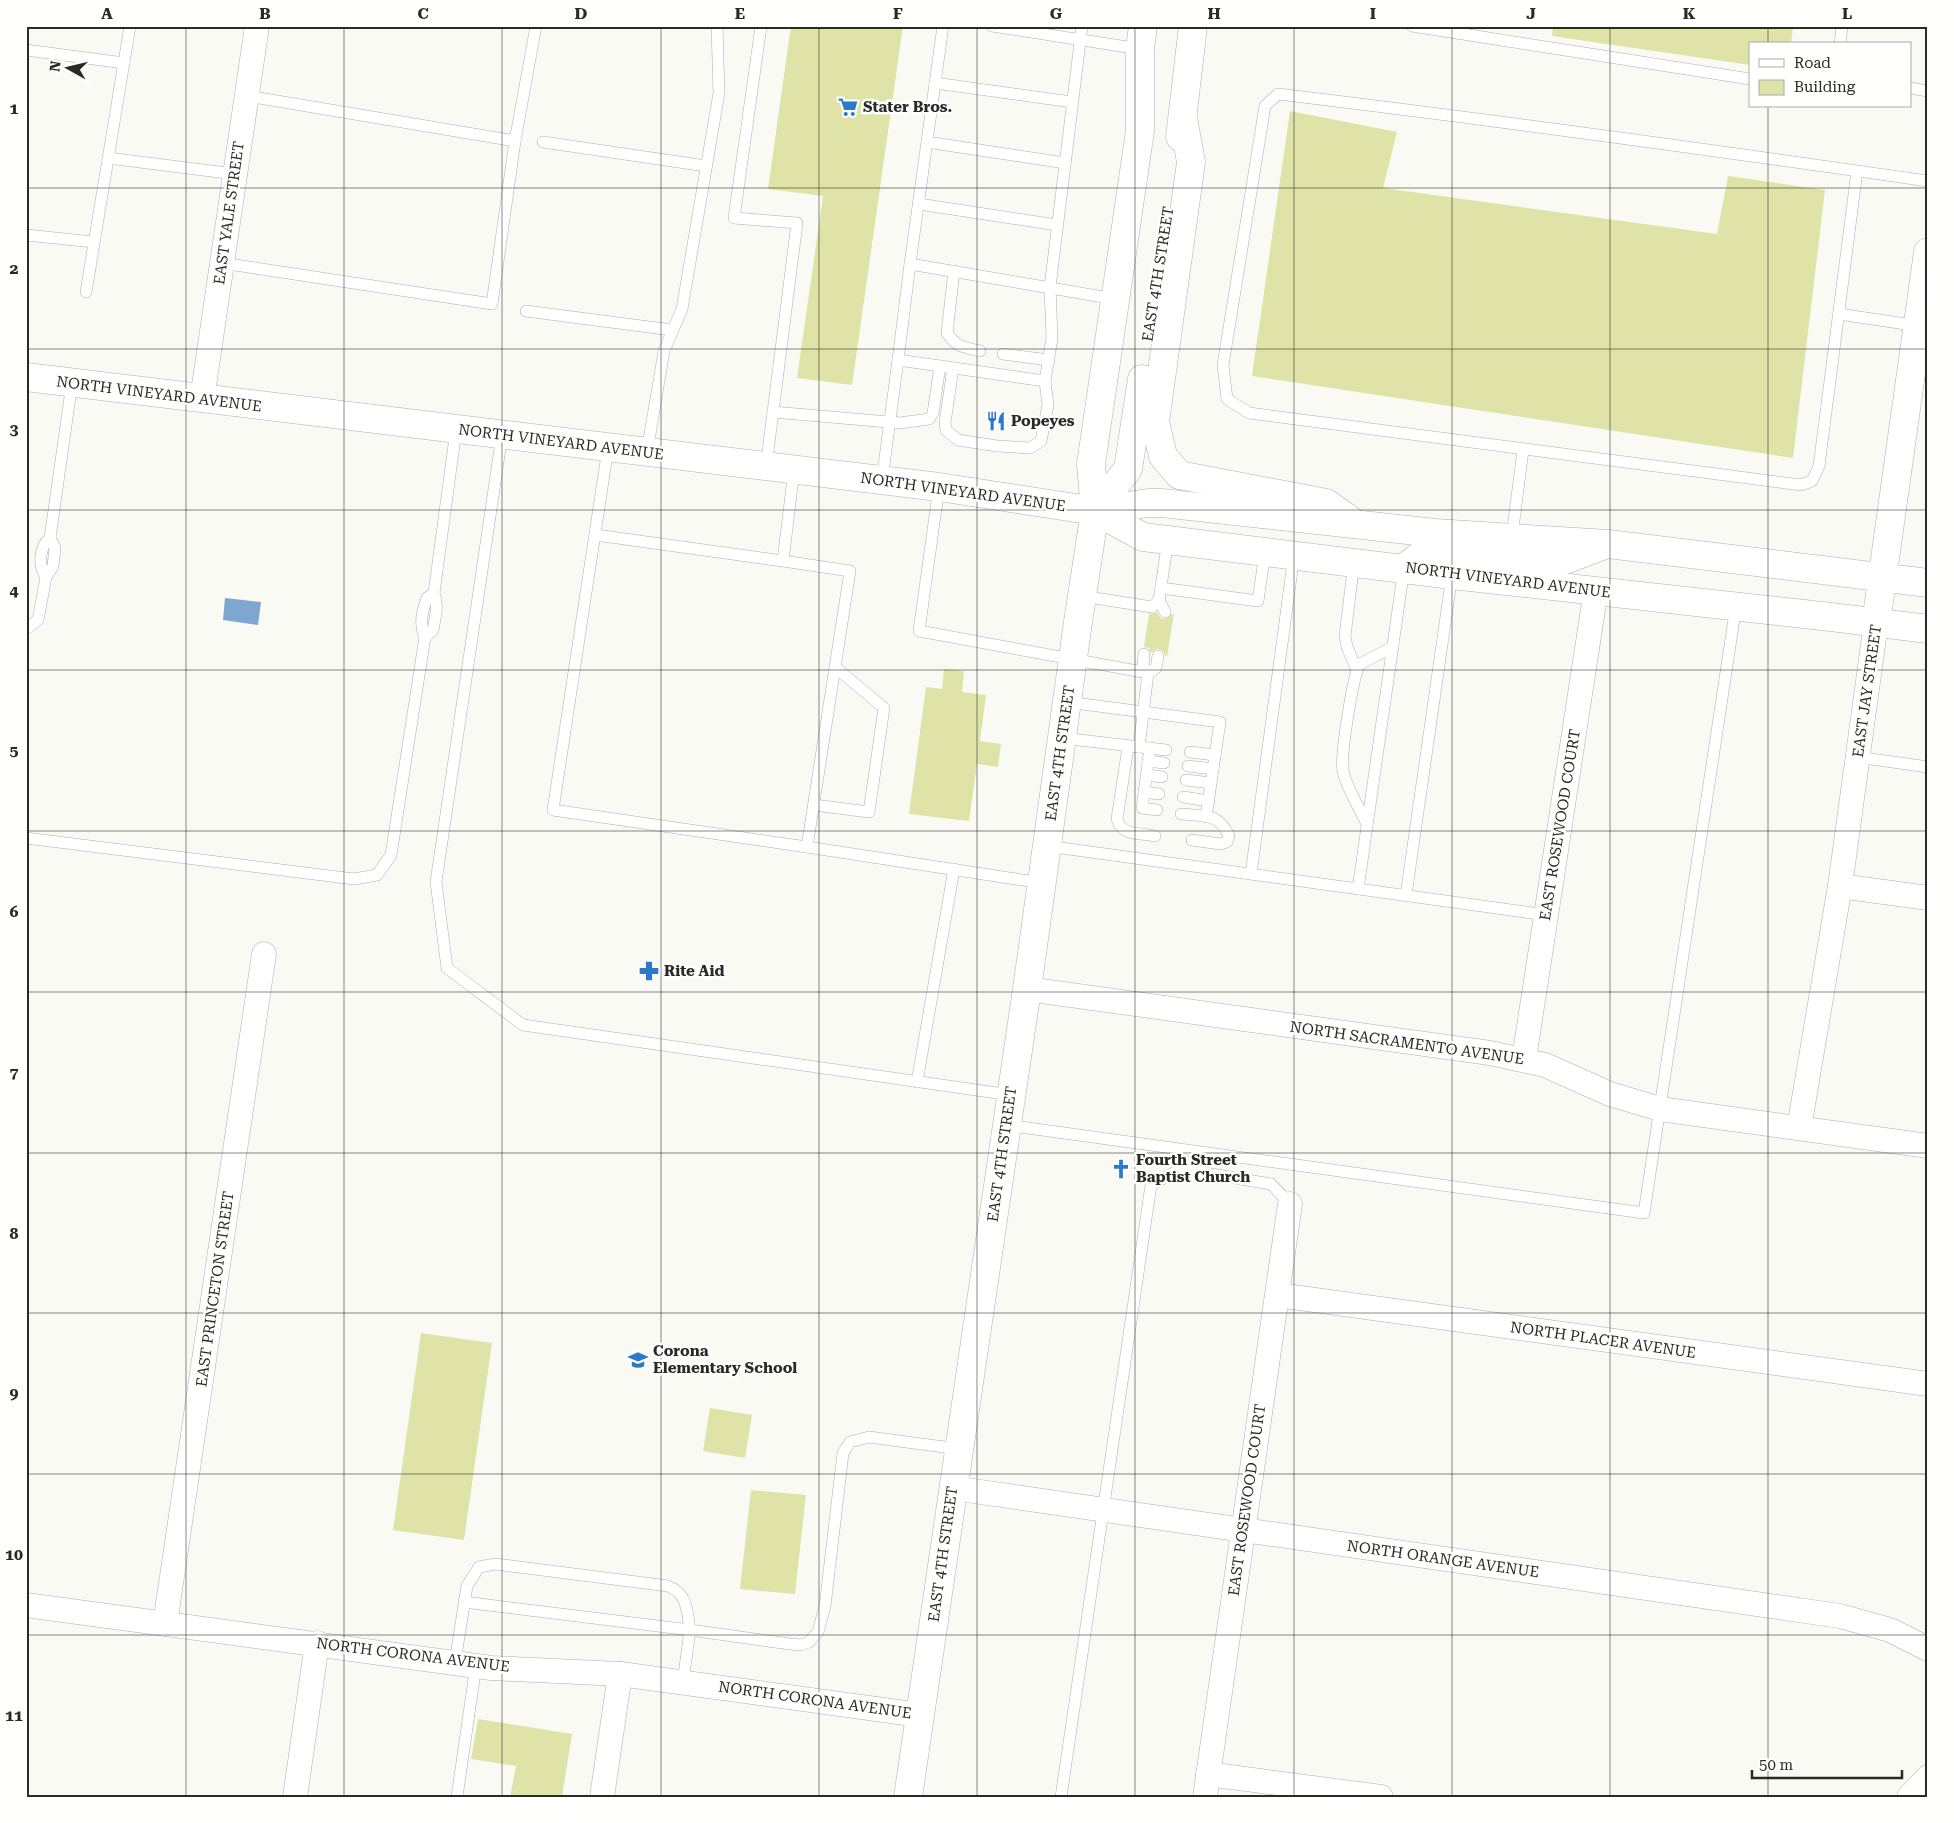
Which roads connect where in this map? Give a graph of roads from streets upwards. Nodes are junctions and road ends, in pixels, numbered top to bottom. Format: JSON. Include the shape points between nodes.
{"nodes":[{"id":1,"x":257,"y":26,"type":"edge"},
{"id":2,"x":1193,"y":26,"type":"edge"},
{"id":3,"x":1141,"y":37,"type":"edge"},
{"id":4,"x":1183,"y":118,"type":"junction"},
{"id":5,"x":1928,"y":252,"type":"edge"},
{"id":6,"x":1922,"y":327,"type":"edge"},
{"id":7,"x":26,"y":377,"type":"edge"},
{"id":8,"x":202,"y":399,"type":"junction"},
{"id":9,"x":1095,"y":511,"type":"junction"},
{"id":10,"x":1357,"y":525,"type":"junction"},
{"id":11,"x":1608,"y":544,"type":"junction"},
{"id":12,"x":1404,"y":568,"type":"junction"},
{"id":13,"x":1882,"y":577,"type":"junction"},
{"id":14,"x":1928,"y":584,"type":"edge"},
{"id":15,"x":1596,"y":590,"type":"junction"},
{"id":16,"x":1876,"y":623,"type":"junction"},
{"id":17,"x":1928,"y":629,"type":"edge"},
{"id":18,"x":1840,"y":886,"type":"junction"},
{"id":19,"x":1928,"y":898,"type":"edge"},
{"id":20,"x":264,"y":954,"type":"dead end"},
{"id":21,"x":1028,"y":989,"type":"junction"},
{"id":22,"x":1524,"y":1059,"type":"junction"},
{"id":23,"x":1799,"y":1128,"type":"junction"},
{"id":24,"x":1928,"y":1146,"type":"edge"},
{"id":25,"x":1290,"y":1204,"type":"road end"},
{"id":26,"x":1278,"y":1296,"type":"junction"},
{"id":27,"x":1928,"y":1384,"type":"edge"},
{"id":28,"x":953,"y":1488,"type":"junction"},
{"id":29,"x":1242,"y":1531,"type":"junction"},
{"id":30,"x":26,"y":1605,"type":"edge"},
{"id":31,"x":166,"y":1624,"type":"junction"},
{"id":32,"x":317,"y":1643,"type":"junction"},
{"id":33,"x":1928,"y":1649,"type":"edge"},
{"id":34,"x":620,"y":1674,"type":"junction"},
{"id":35,"x":920,"y":1715,"type":"junction"},
{"id":36,"x":1208,"y":1774,"type":"junction"},
{"id":37,"x":1928,"y":1777,"type":"edge"},
{"id":38,"x":295,"y":1797,"type":"edge"},
{"id":39,"x":602,"y":1797,"type":"edge"},
{"id":40,"x":908,"y":1797,"type":"edge"},
{"id":41,"x":1205,"y":1797,"type":"edge"},
{"id":42,"x":1381,"y":1797,"type":"edge"},
{"id":43,"x":1909,"y":1797,"type":"edge"}],
"edges":[{"from":1,"to":8,"type":"street","name":"EAST YALE STREET"},
{"from":2,"to":4,"type":"main road","name":"EAST 4TH STREET"},
{"from":3,"to":9,"type":"main road","name":"EAST 4TH STREET","via":[[1140,131],[1091,464]]},
{"from":4,"to":9,"type":"main road","name":"EAST 4TH STREET","via":[[1128,469]]},
{"from":4,"to":10,"type":"main road","via":[[1191,162],[1155,422],[1163,456],[1179,475],[1326,503]]},
{"from":5,"to":6,"type":"main road","name":"EAST JAY STREET"},
{"from":6,"to":13,"type":"main road","name":"EAST JAY STREET"},
{"from":7,"to":8,"type":"main road","name":"NORTH VINEYARD AVENUE"},
{"from":8,"to":9,"type":"main road","name":"NORTH VINEYARD AVENUE","via":[[939,487]]},
{"from":9,"to":10,"type":"main road","name":"NORTH VINEYARD AVENUE","via":[[1162,503]]},
{"from":9,"to":12,"type":"main road","name":"NORTH VINEYARD AVENUE","via":[[1143,537]]},
{"from":9,"to":21,"type":"main road","name":"EAST 4TH STREET"},
{"from":10,"to":11,"type":"main road","name":"NORTH VINEYARD AVENUE"},
{"from":11,"to":12,"type":"main road","via":[[1565,560],[1439,551],[1421,555]]},
{"from":11,"to":13,"type":"main road","name":"NORTH VINEYARD AVENUE"},
{"from":12,"to":15,"type":"main road","name":"NORTH VINEYARD AVENUE"},
{"from":13,"to":14,"type":"main road","name":"NORTH VINEYARD AVENUE"},
{"from":13,"to":16,"type":"main road","name":"EAST JAY STREET"},
{"from":15,"to":16,"type":"main road","name":"NORTH VINEYARD AVENUE"},
{"from":15,"to":22,"type":"street","name":"EAST ROSEWOOD COURT"},
{"from":16,"to":17,"type":"main road","name":"NORTH VINEYARD AVENUE"},
{"from":16,"to":18,"type":"street","name":"EAST JAY STREET"},
{"from":18,"to":19,"type":"street"},
{"from":18,"to":23,"type":"street","name":"EAST JAY STREET"},
{"from":20,"to":31,"type":"street","name":"EAST PRINCETON STREET"},
{"from":21,"to":22,"type":"street","name":"NORTH SACRAMENTO AVENUE"},
{"from":21,"to":28,"type":"main road","name":"EAST 4TH STREET"},
{"from":22,"to":23,"type":"street","name":"NORTH SACRAMENTO AVENUE","via":[[1546,1065],[1610,1094],[1660,1109]]},
{"from":23,"to":24,"type":"street","name":"NORTH SACRAMENTO AVENUE"},
{"from":25,"to":26,"type":"street","name":"EAST ROSEWOOD COURT"},
{"from":26,"to":27,"type":"street","name":"NORTH PLACER AVENUE"},
{"from":26,"to":29,"type":"street","name":"EAST ROSEWOOD COURT"},
{"from":28,"to":29,"type":"street","name":"NORTH ORANGE AVENUE"},
{"from":28,"to":35,"type":"main road","name":"EAST 4TH STREET"},
{"from":29,"to":33,"type":"street","name":"NORTH ORANGE AVENUE","via":[[1840,1616],[1890,1630]]},
{"from":29,"to":36,"type":"street","name":"EAST ROSEWOOD COURT"},
{"from":30,"to":31,"type":"street","name":"NORTH CORONA AVENUE"},
{"from":31,"to":32,"type":"street","name":"NORTH CORONA AVENUE"},
{"from":32,"to":34,"type":"street","name":"NORTH CORONA AVENUE","via":[[465,1664]]},
{"from":32,"to":38,"type":"street"},
{"from":34,"to":35,"type":"street","name":"NORTH CORONA AVENUE"},
{"from":34,"to":39,"type":"street"},
{"from":35,"to":40,"type":"main road","name":"EAST 4TH STREET"},
{"from":36,"to":41,"type":"street","name":"EAST ROSEWOOD COURT"},
{"from":36,"to":42,"type":"street"},
{"from":37,"to":43,"type":"street"}]}
